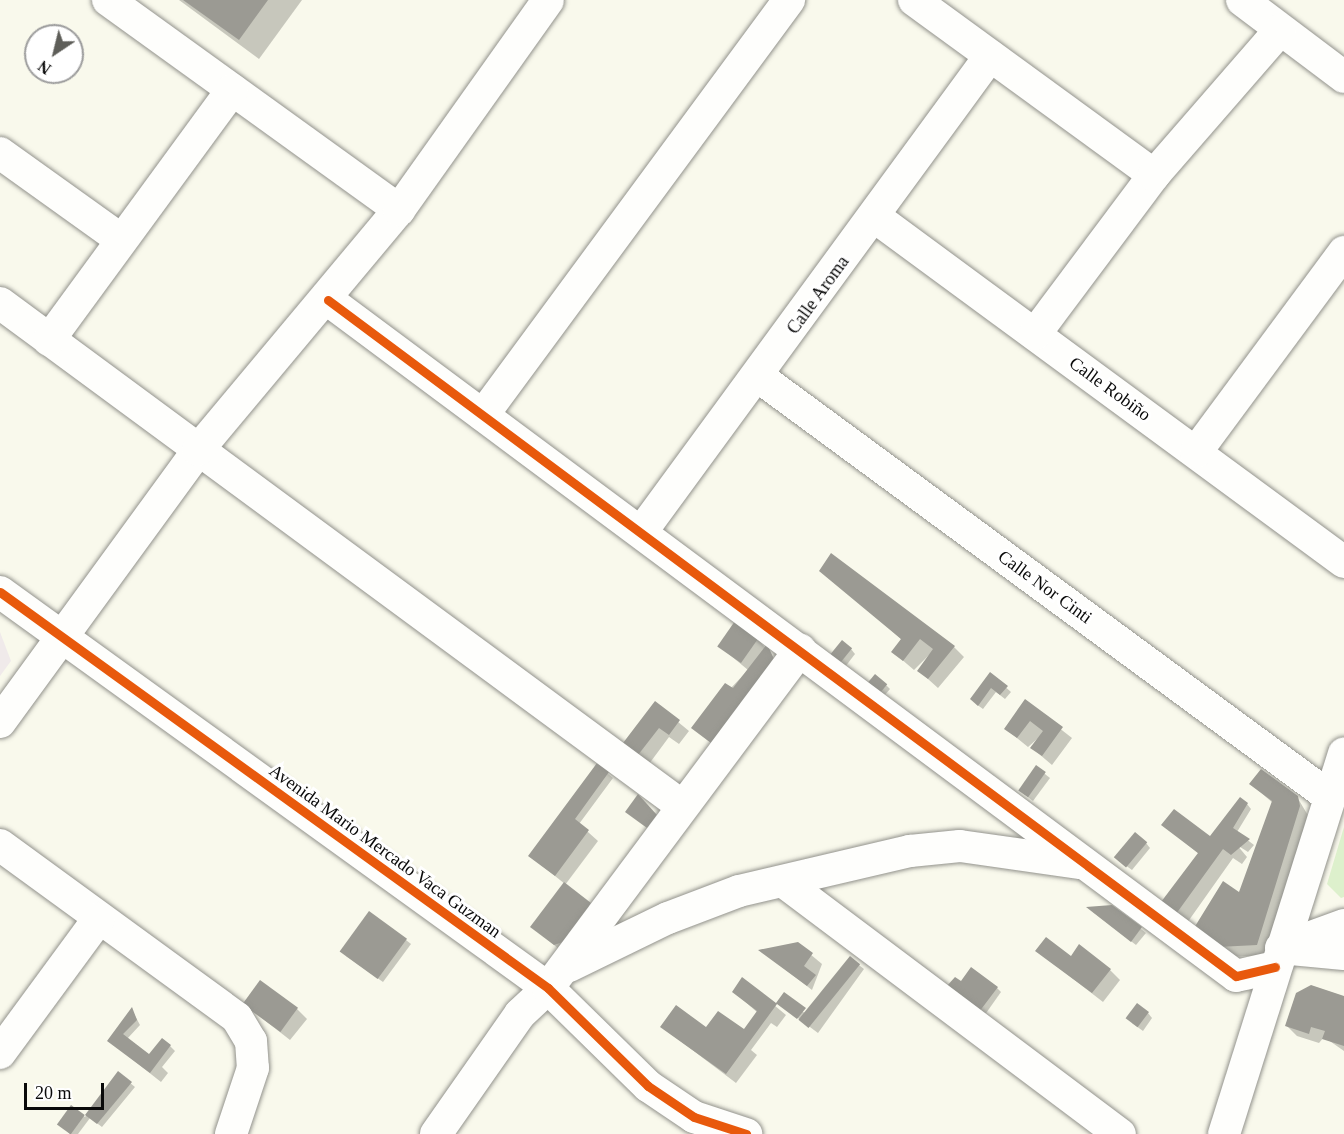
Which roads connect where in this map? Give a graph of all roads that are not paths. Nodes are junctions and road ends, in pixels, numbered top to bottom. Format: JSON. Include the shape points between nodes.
{"nodes":[{"id":1,"x":108,"y":0,"type":"edge"},
{"id":2,"x":548,"y":0,"type":"edge"},
{"id":3,"x":789,"y":0,"type":"edge"},
{"id":4,"x":914,"y":0,"type":"edge"},
{"id":5,"x":1242,"y":0,"type":"edge"},
{"id":6,"x":1280,"y":30,"type":"junction"},
{"id":7,"x":990,"y":56,"type":"junction"},
{"id":8,"x":1344,"y":77,"type":"edge"},
{"id":9,"x":232,"y":90,"type":"junction"},
{"id":10,"x":0,"y":153,"type":"edge"},
{"id":11,"x":1154,"y":176,"type":"junction"},
{"id":12,"x":399,"y":210,"type":"junction"},
{"id":13,"x":875,"y":217,"type":"junction"},
{"id":14,"x":120,"y":239,"type":"junction"},
{"id":15,"x":1344,"y":252,"type":"edge"},
{"id":16,"x":328,"y":300,"type":"junction"},
{"id":17,"x":0,"y":303,"type":"edge"},
{"id":18,"x":1035,"y":334,"type":"junction"},
{"id":19,"x":50,"y":340,"type":"junction"},
{"id":20,"x":759,"y":376,"type":"junction"},
{"id":21,"x":483,"y":415,"type":"junction"},
{"id":22,"x":198,"y":450,"type":"junction"},
{"id":23,"x":1197,"y":452,"type":"junction"},
{"id":24,"x":642,"y":531,"type":"junction"},
{"id":25,"x":1344,"y":562,"type":"edge"},
{"id":26,"x":0,"y":592,"type":"edge"},
{"id":27,"x":65,"y":640,"type":"junction"},
{"id":28,"x":801,"y":650,"type":"junction"},
{"id":29,"x":0,"y":722,"type":"edge"},
{"id":30,"x":1344,"y":753,"type":"edge"},
{"id":31,"x":1330,"y":797,"type":"junction"},
{"id":32,"x":682,"y":806,"type":"junction"},
{"id":33,"x":0,"y":845,"type":"edge"},
{"id":34,"x":1089,"y":866,"type":"junction"},
{"id":35,"x":784,"y":882,"type":"junction"},
{"id":36,"x":99,"y":918,"type":"junction"},
{"id":37,"x":1344,"y":925,"type":"edge"},
{"id":38,"x":1344,"y":954,"type":"edge"},
{"id":39,"x":1278,"y":958,"type":"junction"},
{"id":40,"x":555,"y":979,"type":"junction"},
{"id":41,"x":0,"y":1053,"type":"edge"},
{"id":42,"x":464,"y":1098,"type":"junction"},
{"id":43,"x":688,"y":1125,"type":"edge"},
{"id":44,"x":231,"y":1134,"type":"edge"},
{"id":45,"x":436,"y":1134,"type":"edge"},
{"id":46,"x":462,"y":1134,"type":"edge"},
{"id":47,"x":746,"y":1134,"type":"edge"},
{"id":48,"x":1120,"y":1134,"type":"edge"},
{"id":49,"x":1224,"y":1134,"type":"edge"}],
"edges":[{"from":1,"to":9,"type":"street"},
{"from":2,"to":12,"type":"street"},
{"from":3,"to":21,"type":"street"},
{"from":4,"to":7,"type":"street"},
{"from":5,"to":6,"type":"street"},
{"from":6,"to":8,"type":"street"},
{"from":6,"to":11,"type":"street"},
{"from":7,"to":11,"type":"street"},
{"from":7,"to":13,"type":"street","name":"Calle Aroma"},
{"from":9,"to":12,"type":"street"},
{"from":9,"to":14,"type":"street"},
{"from":10,"to":14,"type":"street"},
{"from":11,"to":18,"type":"street"},
{"from":12,"to":16,"type":"street"},
{"from":13,"to":18,"type":"street","name":"Calle Robiño"},
{"from":13,"to":20,"type":"street","name":"Calle Aroma"},
{"from":14,"to":19,"type":"street"},
{"from":15,"to":23,"type":"street"},
{"from":16,"to":21,"type":"street"},
{"from":16,"to":22,"type":"street"},
{"from":17,"to":19,"type":"street"},
{"from":18,"to":23,"type":"street","name":"Calle Robiño"},
{"from":19,"to":22,"type":"street"},
{"from":20,"to":24,"type":"street","name":"Calle Aroma"},
{"from":20,"to":31,"type":"street","name":"Calle Nor Cinti"},
{"from":21,"to":24,"type":"street"},
{"from":22,"to":27,"type":"street"},
{"from":22,"to":32,"type":"street"},
{"from":23,"to":25,"type":"street","name":"Calle Robiño"},
{"from":24,"to":28,"type":"street"},
{"from":26,"to":27,"type":"street","name":"Avenida Mario Mercado Vaca Guzman"},
{"from":27,"to":29,"type":"street"},
{"from":27,"to":40,"type":"street","name":"Avenida Mario Mercado Vaca Guzman"},
{"from":28,"to":32,"type":"street"},
{"from":28,"to":34,"type":"street"},
{"from":30,"to":31,"type":"street"},
{"from":31,"to":39,"type":"street"},
{"from":32,"to":40,"type":"street"},
{"from":33,"to":36,"type":"street"},
{"from":34,"to":35,"type":"street","via":[[960,846],[910,851]]},
{"from":34,"to":39,"type":"street","via":[[1236,976]]},
{"from":35,"to":40,"type":"street","via":[[739,891],[668,918]]},
{"from":35,"to":48,"type":"street"},
{"from":36,"to":41,"type":"street"},
{"from":36,"to":44,"type":"street","via":[[237,1018],[246,1033],[254,1068]]},
{"from":37,"to":39,"type":"street"},
{"from":38,"to":39,"type":"street"},
{"from":39,"to":49,"type":"street"},
{"from":40,"to":42,"type":"street","via":[[520,1014]]},
{"from":40,"to":43,"type":"street","name":"Avenida Mario Mercado Vaca Guzman","via":[[613,1056]]},
{"from":42,"to":45,"type":"street"},
{"from":42,"to":46,"type":"street"},
{"from":43,"to":47,"type":"street","name":"Avenida Mario Mercado Vaca Guzman"}]}
